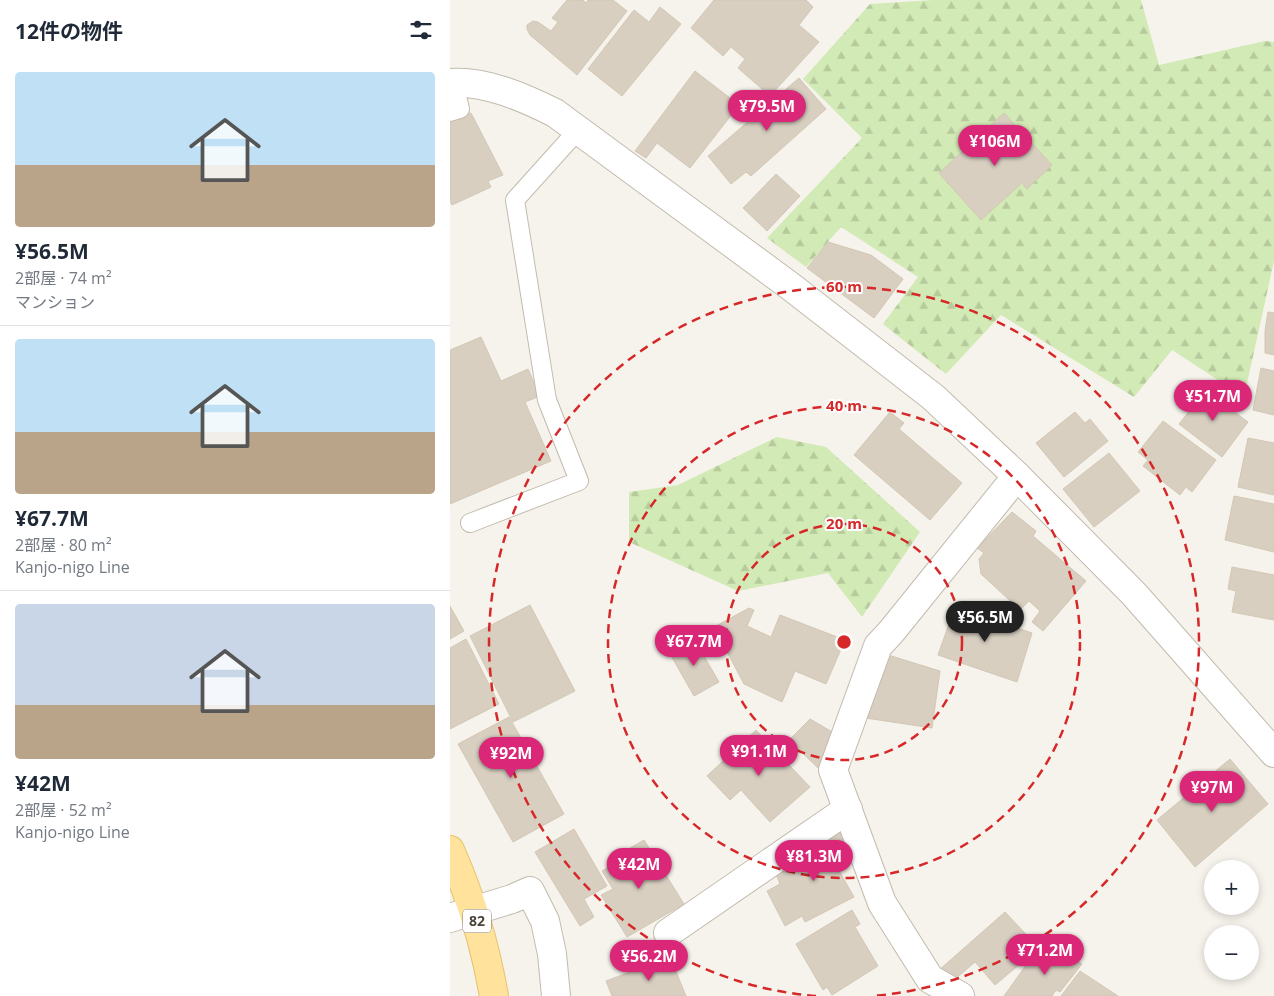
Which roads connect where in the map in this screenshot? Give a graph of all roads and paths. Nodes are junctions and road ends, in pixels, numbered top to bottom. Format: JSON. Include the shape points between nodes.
{"nodes":[{"id":1,"x":452,"y":83,"type":"edge"},
{"id":2,"x":450,"y":112,"type":"edge"},
{"id":3,"x":578,"y":130,"type":"junction"},
{"id":4,"x":1017,"y":476,"type":"junction"},
{"id":5,"x":470,"y":523,"type":"dead end"},
{"id":6,"x":1270,"y":737,"type":"edge"},
{"id":7,"x":848,"y":809,"type":"junction"},
{"id":8,"x":450,"y":850,"type":"edge"},
{"id":9,"x":462,"y":914,"type":"edge"},
{"id":10,"x":668,"y":933,"type":"dead end"},
{"id":11,"x":494,"y":996,"type":"edge"},
{"id":12,"x":556,"y":996,"type":"edge"},
{"id":13,"x":960,"y":996,"type":"edge"}],
"edges":[{"from":1,"to":2,"type":"lane","via":[[460,109]]},
{"from":1,"to":3,"type":"street","via":[[508,92],[555,113]]},
{"from":3,"to":4,"type":"street","via":[[790,286],[933,397]]},
{"from":3,"to":5,"type":"lane","via":[[515,200],[547,400],[579,481]]},
{"from":4,"to":6,"type":"street"},
{"from":4,"to":7,"type":"street","via":[[878,646],[833,770]]},
{"from":7,"to":10,"type":"street"},
{"from":7,"to":13,"type":"street","via":[[882,903],[930,979]]},
{"from":8,"to":9,"type":"main road","number":"82"},
{"from":9,"to":11,"type":"main road","number":"82","via":[[487,956]]},
{"from":9,"to":12,"type":"street","via":[[530,891],[545,921]]}]}
